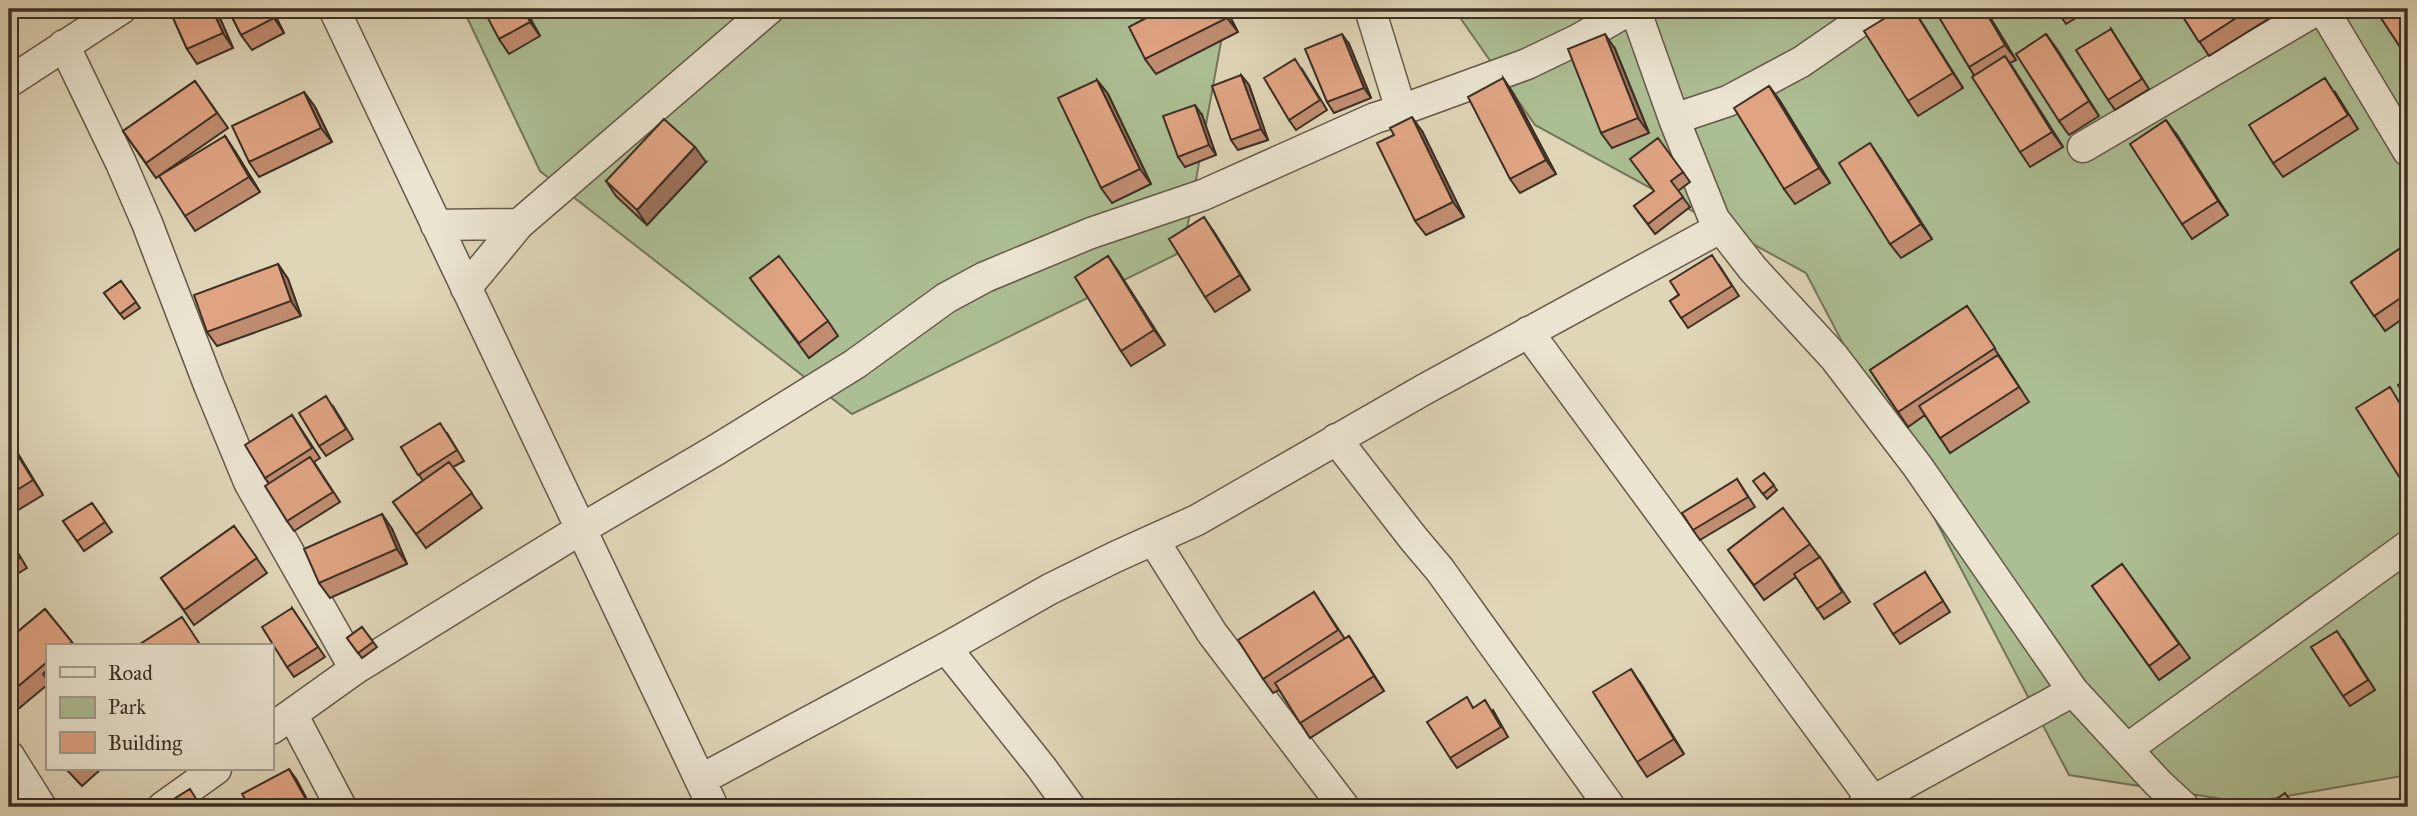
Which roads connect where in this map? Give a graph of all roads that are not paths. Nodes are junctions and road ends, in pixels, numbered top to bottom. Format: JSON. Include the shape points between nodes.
{"nodes":[{"id":1,"x":121,"y":9,"type":"edge"},
{"id":2,"x":334,"y":9,"type":"edge"},
{"id":3,"x":769,"y":9,"type":"edge"},
{"id":4,"x":1370,"y":9,"type":"edge"},
{"id":5,"x":1633,"y":9,"type":"edge"},
{"id":6,"x":1878,"y":9,"type":"edge"},
{"id":7,"x":2320,"y":9,"type":"edge"},
{"id":8,"x":64,"y":45,"type":"junction"},
{"id":9,"x":9,"y":82,"type":"edge"},
{"id":10,"x":1401,"y":110,"type":"junction"},
{"id":11,"x":1674,"y":119,"type":"junction"},
{"id":12,"x":2083,"y":147,"type":"dead end"},
{"id":13,"x":2408,"y":151,"type":"edge"},
{"id":14,"x":519,"y":224,"type":"junction"},
{"id":15,"x":436,"y":225,"type":"junction"},
{"id":16,"x":1720,"y":229,"type":"junction"},
{"id":17,"x":466,"y":288,"type":"junction"},
{"id":18,"x":1528,"y":332,"type":"junction"},
{"id":19,"x":1336,"y":439,"type":"junction"},
{"id":20,"x":581,"y":529,"type":"junction"},
{"id":21,"x":1154,"y":541,"type":"junction"},
{"id":22,"x":2408,"y":546,"type":"edge"},
{"id":23,"x":946,"y":648,"type":"junction"},
{"id":24,"x":355,"y":669,"type":"junction"},
{"id":25,"x":2073,"y":691,"type":"junction"},
{"id":26,"x":281,"y":721,"type":"edge"},
{"id":27,"x":2127,"y":749,"type":"junction"},
{"id":28,"x":9,"y":756,"type":"edge"},
{"id":29,"x":215,"y":770,"type":"edge"},
{"id":30,"x":700,"y":780,"type":"junction"},
{"id":31,"x":1867,"y":804,"type":"edge"},
{"id":32,"x":41,"y":807,"type":"edge"},
{"id":33,"x":163,"y":807,"type":"edge"},
{"id":34,"x":341,"y":807,"type":"edge"},
{"id":35,"x":713,"y":807,"type":"edge"},
{"id":36,"x":1070,"y":807,"type":"edge"},
{"id":37,"x":1345,"y":807,"type":"edge"},
{"id":38,"x":1610,"y":807,"type":"edge"},
{"id":39,"x":2184,"y":807,"type":"edge"}],
"edges":[{"from":1,"to":8,"type":"street"},
{"from":2,"to":15,"type":"street"},
{"from":3,"to":14,"type":"street"},
{"from":4,"to":10,"type":"street"},
{"from":5,"to":10,"type":"street","via":[[1527,64]]},
{"from":5,"to":11,"type":"street"},
{"from":6,"to":11,"type":"street","via":[[1801,62],[1728,101]]},
{"from":7,"to":12,"type":"street"},
{"from":7,"to":13,"type":"street"},
{"from":8,"to":9,"type":"street"},
{"from":8,"to":24,"type":"street","via":[[142,211],[249,482]]},
{"from":10,"to":20,"type":"street","via":[[1203,195],[1091,233],[985,277],[946,298],[855,364]]},
{"from":11,"to":16,"type":"street"},
{"from":14,"to":15,"type":"street"},
{"from":14,"to":17,"type":"street"},
{"from":15,"to":17,"type":"street"},
{"from":16,"to":18,"type":"street"},
{"from":16,"to":25,"type":"street","via":[[1860,390]]},
{"from":17,"to":20,"type":"street"},
{"from":18,"to":19,"type":"street"},
{"from":18,"to":31,"type":"street"},
{"from":19,"to":21,"type":"street"},
{"from":19,"to":38,"type":"street","via":[[1440,570]]},
{"from":20,"to":24,"type":"street"},
{"from":20,"to":30,"type":"street"},
{"from":21,"to":23,"type":"street","via":[[1050,589]]},
{"from":21,"to":37,"type":"street","via":[[1213,633]]},
{"from":22,"to":27,"type":"street"},
{"from":23,"to":30,"type":"street"},
{"from":23,"to":36,"type":"street"},
{"from":24,"to":26,"type":"street"},
{"from":25,"to":27,"type":"street"},
{"from":25,"to":31,"type":"street"},
{"from":26,"to":34,"type":"street"},
{"from":27,"to":39,"type":"street"},
{"from":28,"to":32,"type":"street"},
{"from":29,"to":33,"type":"street"},
{"from":30,"to":35,"type":"street"}]}
